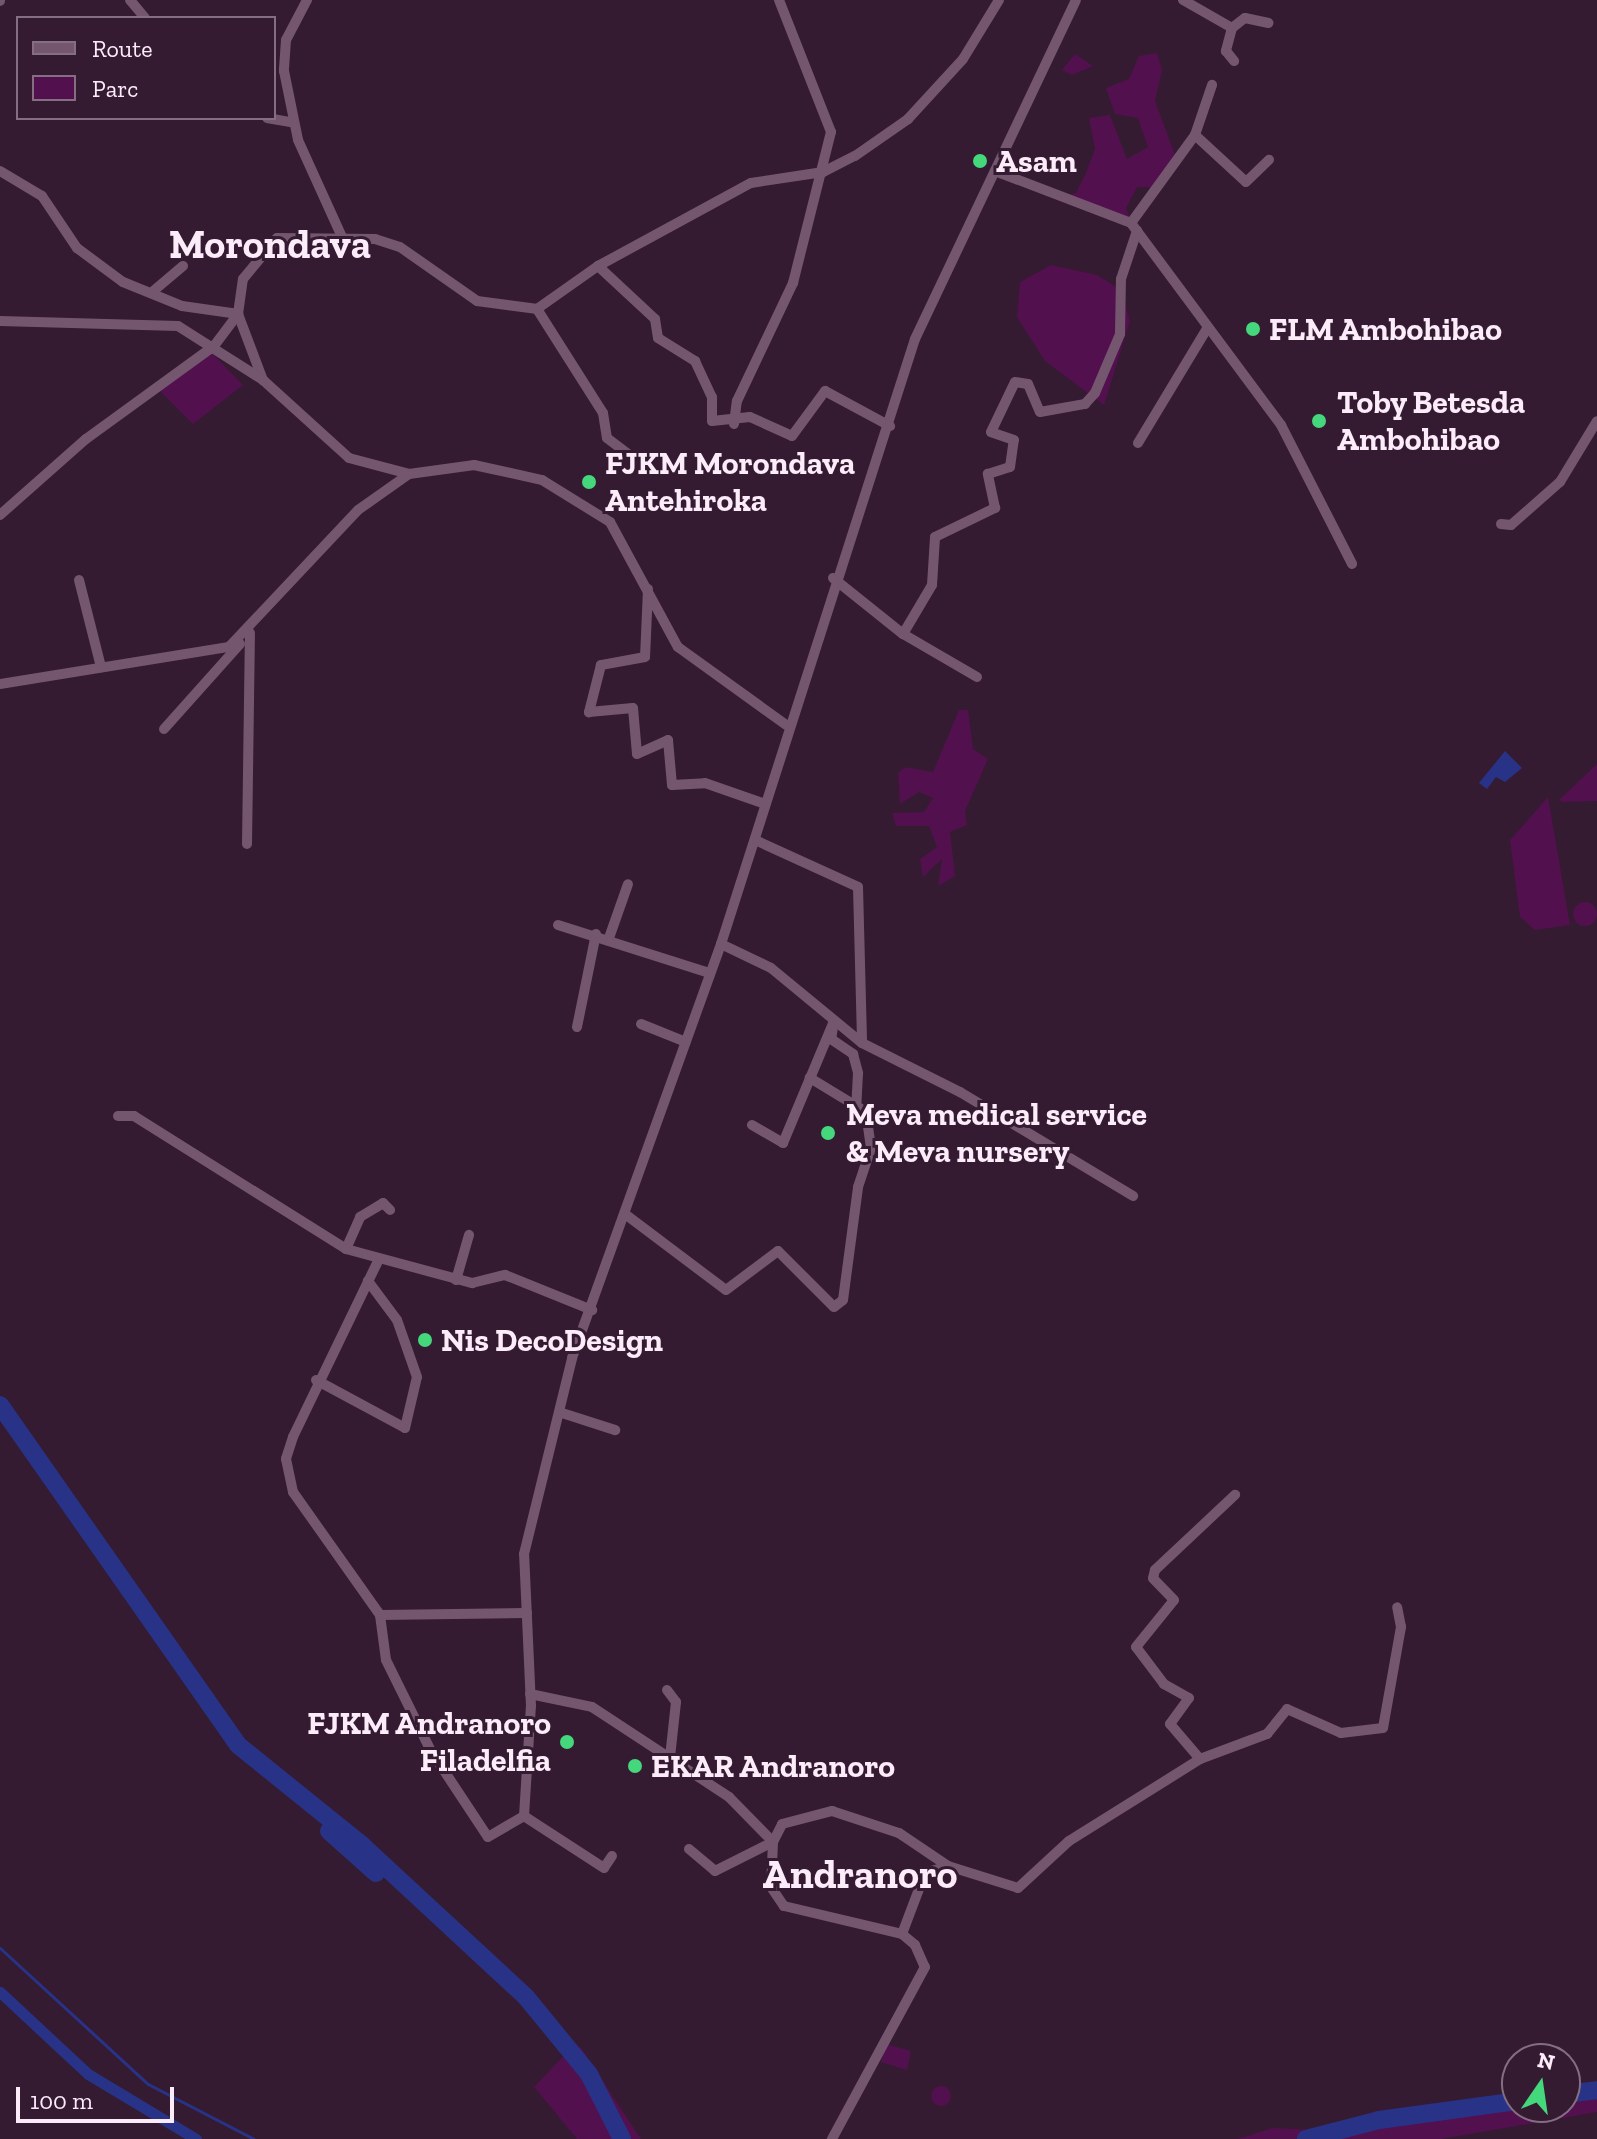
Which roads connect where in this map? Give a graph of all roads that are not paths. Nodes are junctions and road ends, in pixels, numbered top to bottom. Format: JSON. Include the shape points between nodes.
{"nodes":[{"id":1,"x":130,"y":0,"type":"edge"},
{"id":2,"x":307,"y":0,"type":"edge"},
{"id":3,"x":779,"y":0,"type":"edge"},
{"id":4,"x":999,"y":0,"type":"edge"},
{"id":5,"x":1076,"y":0,"type":"edge"},
{"id":6,"x":1183,"y":0,"type":"edge"},
{"id":7,"x":143,"y":16,"type":"edge"},
{"id":8,"x":1268,"y":23,"type":"dead end"},
{"id":9,"x":1232,"y":28,"type":"junction"},
{"id":10,"x":1234,"y":61,"type":"dead end"},
{"id":11,"x":1212,"y":85,"type":"dead end"},
{"id":12,"x":276,"y":120,"type":"edge"},
{"id":13,"x":294,"y":123,"type":"junction"},
{"id":14,"x":1195,"y":135,"type":"junction"},
{"id":15,"x":1269,"y":160,"type":"dead end"},
{"id":16,"x":0,"y":171,"type":"edge"},
{"id":17,"x":995,"y":171,"type":"junction"},
{"id":18,"x":823,"y":172,"type":"junction"},
{"id":19,"x":1134,"y":227,"type":"junction"},
{"id":20,"x":343,"y":239,"type":"junction"},
{"id":21,"x":183,"y":266,"type":"dead end"},
{"id":22,"x":598,"y":266,"type":"junction"},
{"id":23,"x":151,"y":293,"type":"junction"},
{"id":24,"x":537,"y":309,"type":"junction"},
{"id":25,"x":238,"y":314,"type":"junction"},
{"id":26,"x":0,"y":321,"type":"edge"},
{"id":27,"x":1208,"y":327,"type":"junction"},
{"id":28,"x":214,"y":346,"type":"junction"},
{"id":29,"x":263,"y":380,"type":"junction"},
{"id":30,"x":1597,"y":421,"type":"edge"},
{"id":31,"x":734,"y":424,"type":"junction"},
{"id":32,"x":890,"y":426,"type":"junction"},
{"id":33,"x":1138,"y":443,"type":"dead end"},
{"id":34,"x":628,"y":454,"type":"dead end"},
{"id":35,"x":409,"y":474,"type":"junction"},
{"id":36,"x":0,"y":515,"type":"edge"},
{"id":37,"x":1501,"y":524,"type":"dead end"},
{"id":38,"x":1352,"y":564,"type":"dead end"},
{"id":39,"x":833,"y":578,"type":"junction"},
{"id":40,"x":79,"y":580,"type":"dead end"},
{"id":41,"x":648,"y":588,"type":"junction"},
{"id":42,"x":250,"y":633,"type":"junction"},
{"id":43,"x":903,"y":634,"type":"junction"},
{"id":44,"x":101,"y":667,"type":"junction"},
{"id":45,"x":977,"y":677,"type":"dead end"},
{"id":46,"x":0,"y":684,"type":"edge"},
{"id":47,"x":786,"y":725,"type":"junction"},
{"id":48,"x":164,"y":729,"type":"dead end"},
{"id":49,"x":762,"y":803,"type":"junction"},
{"id":50,"x":755,"y":840,"type":"junction"},
{"id":51,"x":247,"y":844,"type":"dead end"},
{"id":52,"x":628,"y":884,"type":"dead end"},
{"id":53,"x":558,"y":925,"type":"dead end"},
{"id":54,"x":596,"y":934,"type":"junction"},
{"id":55,"x":609,"y":938,"type":"junction"},
{"id":56,"x":721,"y":944,"type":"junction"},
{"id":57,"x":709,"y":973,"type":"junction"},
{"id":58,"x":834,"y":1021,"type":"junction"},
{"id":59,"x":641,"y":1024,"type":"dead end"},
{"id":60,"x":577,"y":1027,"type":"dead end"},
{"id":61,"x":686,"y":1042,"type":"junction"},
{"id":62,"x":862,"y":1043,"type":"junction"},
{"id":63,"x":810,"y":1078,"type":"junction"},
{"id":64,"x":856,"y":1106,"type":"junction"},
{"id":65,"x":118,"y":1116,"type":"dead end"},
{"id":66,"x":752,"y":1125,"type":"dead end"},
{"id":67,"x":1133,"y":1196,"type":"dead end"},
{"id":68,"x":390,"y":1210,"type":"dead end"},
{"id":69,"x":625,"y":1214,"type":"junction"},
{"id":70,"x":469,"y":1235,"type":"dead end"},
{"id":71,"x":346,"y":1249,"type":"junction"},
{"id":72,"x":378,"y":1261,"type":"junction"},
{"id":73,"x":456,"y":1280,"type":"junction"},
{"id":74,"x":368,"y":1281,"type":"junction"},
{"id":75,"x":592,"y":1310,"type":"junction"},
{"id":76,"x":316,"y":1380,"type":"junction"},
{"id":77,"x":562,"y":1413,"type":"junction"},
{"id":78,"x":615,"y":1430,"type":"dead end"},
{"id":79,"x":1235,"y":1495,"type":"dead end"},
{"id":80,"x":1397,"y":1607,"type":"dead end"},
{"id":81,"x":527,"y":1613,"type":"junction"},
{"id":82,"x":380,"y":1615,"type":"junction"},
{"id":83,"x":667,"y":1690,"type":"dead end"},
{"id":84,"x":530,"y":1694,"type":"junction"},
{"id":85,"x":670,"y":1757,"type":"junction"},
{"id":86,"x":1200,"y":1759,"type":"junction"},
{"id":87,"x":524,"y":1816,"type":"junction"},
{"id":88,"x":773,"y":1842,"type":"junction"},
{"id":89,"x":689,"y":1849,"type":"dead end"},
{"id":90,"x":612,"y":1856,"type":"dead end"},
{"id":91,"x":948,"y":1866,"type":"junction"},
{"id":92,"x":902,"y":1934,"type":"junction"},
{"id":93,"x":832,"y":2139,"type":"edge"}],
"edges":[{"from":1,"to":7,"type":"street"},
{"from":2,"to":13,"type":"street","via":[[286,40]]},
{"from":3,"to":18,"type":"street","via":[[831,132]]},
{"from":4,"to":18,"type":"street","via":[[963,59],[908,119]]},
{"from":5,"to":17,"type":"street"},
{"from":6,"to":9,"type":"street"},
{"from":8,"to":9,"type":"street","via":[[1245,18]]},
{"from":9,"to":10,"type":"street","via":[[1226,51]]},
{"from":11,"to":14,"type":"street"},
{"from":12,"to":13,"type":"street"},
{"from":13,"to":20,"type":"street"},
{"from":14,"to":15,"type":"street","via":[[1246,182]]},
{"from":14,"to":19,"type":"street"},
{"from":16,"to":23,"type":"street","via":[[42,196],[77,248]]},
{"from":17,"to":19,"type":"street"},
{"from":17,"to":32,"type":"street","via":[[915,339]]},
{"from":18,"to":22,"type":"street","via":[[751,183]]},
{"from":18,"to":31,"type":"street","via":[[784,308],[737,401]]},
{"from":19,"to":27,"type":"street"},
{"from":19,"to":43,"type":"street","via":[[1121,279],[1120,334],[1110,368],[1085,404],[1072,402],[1053,414],[1040,412],[1028,384],[1015,382],[991,432],[1014,440],[1010,467],[988,474],[995,508],[935,537],[932,585]]},
{"from":20,"to":24,"type":"street","via":[[400,247],[477,301]]},
{"from":20,"to":25,"type":"street","via":[[277,238],[243,279]]},
{"from":21,"to":23,"type":"street"},
{"from":22,"to":24,"type":"street"},
{"from":22,"to":31,"type":"street","via":[[655,319],[658,338],[695,361],[712,397],[712,421]]},
{"from":23,"to":25,"type":"street"},
{"from":24,"to":34,"type":"street","via":[[603,413],[607,438]]},
{"from":25,"to":28,"type":"street"},
{"from":25,"to":29,"type":"street"},
{"from":26,"to":28,"type":"street","via":[[164,322]]},
{"from":27,"to":33,"type":"street"},
{"from":27,"to":38,"type":"street","via":[[1281,425]]},
{"from":28,"to":29,"type":"street"},
{"from":28,"to":36,"type":"street","via":[[86,439]]},
{"from":29,"to":35,"type":"street","via":[[349,458]]},
{"from":30,"to":37,"type":"street","via":[[1560,482],[1511,525]]},
{"from":31,"to":32,"type":"street","via":[[767,420],[781,437],[792,436],[825,391]]},
{"from":32,"to":39,"type":"street"},
{"from":35,"to":41,"type":"street","via":[[474,465],[542,480],[610,522]]},
{"from":35,"to":42,"type":"street","via":[[358,510]]},
{"from":39,"to":43,"type":"street"},
{"from":39,"to":47,"type":"street"},
{"from":40,"to":44,"type":"street"},
{"from":41,"to":47,"type":"street","via":[[678,647]]},
{"from":41,"to":49,"type":"street","via":[[645,657],[601,665],[589,712],[633,708],[637,754],[668,740],[672,785],[705,783]]},
{"from":42,"to":44,"type":"street","via":[[229,647]]},
{"from":42,"to":48,"type":"street"},
{"from":42,"to":51,"type":"street"},
{"from":43,"to":45,"type":"street"},
{"from":44,"to":46,"type":"street"},
{"from":47,"to":49,"type":"street"},
{"from":49,"to":50,"type":"street"},
{"from":50,"to":56,"type":"street"},
{"from":50,"to":62,"type":"street","via":[[858,887]]},
{"from":52,"to":55,"type":"street"},
{"from":53,"to":54,"type":"street"},
{"from":54,"to":55,"type":"street"},
{"from":54,"to":60,"type":"street"},
{"from":55,"to":57,"type":"street"},
{"from":56,"to":57,"type":"street"},
{"from":56,"to":58,"type":"street","via":[[771,968]]},
{"from":57,"to":61,"type":"street"},
{"from":58,"to":62,"type":"street"},
{"from":58,"to":63,"type":"street"},
{"from":58,"to":64,"type":"street","via":[[831,1039],[853,1054],[858,1073]]},
{"from":59,"to":61,"type":"street"},
{"from":61,"to":69,"type":"street"},
{"from":62,"to":67,"type":"street","via":[[960,1092]]},
{"from":63,"to":64,"type":"street"},
{"from":63,"to":66,"type":"street","via":[[783,1143]]},
{"from":64,"to":69,"type":"street","via":[[866,1112],[871,1148],[858,1187],[843,1300],[834,1307],[778,1251],[726,1290],[709,1283]]},
{"from":65,"to":71,"type":"street","via":[[134,1116]]},
{"from":68,"to":71,"type":"street","via":[[383,1203],[360,1217]]},
{"from":69,"to":75,"type":"street"},
{"from":70,"to":73,"type":"street"},
{"from":71,"to":72,"type":"street"},
{"from":72,"to":73,"type":"street"},
{"from":72,"to":74,"type":"street"},
{"from":73,"to":75,"type":"street","via":[[505,1275]]},
{"from":74,"to":76,"type":"street"},
{"from":74,"to":76,"type":"street","via":[[397,1320],[417,1377],[405,1428]]},
{"from":75,"to":77,"type":"street"},
{"from":76,"to":82,"type":"street","via":[[286,1459],[293,1492]]},
{"from":77,"to":78,"type":"street"},
{"from":77,"to":81,"type":"street","via":[[524,1554]]},
{"from":79,"to":86,"type":"street","via":[[1155,1570],[1153,1578],[1174,1600],[1136,1647],[1164,1684],[1189,1698],[1170,1724]]},
{"from":80,"to":86,"type":"street","via":[[1401,1627],[1383,1728],[1341,1733],[1287,1709],[1267,1734]]},
{"from":81,"to":82,"type":"street"},
{"from":81,"to":84,"type":"street"},
{"from":82,"to":87,"type":"street","via":[[386,1660],[431,1751],[488,1837]]},
{"from":83,"to":85,"type":"street","via":[[676,1702]]},
{"from":84,"to":85,"type":"street","via":[[592,1707]]},
{"from":84,"to":87,"type":"street"},
{"from":85,"to":88,"type":"street","via":[[729,1797]]},
{"from":86,"to":91,"type":"street","via":[[1069,1841],[1018,1888]]},
{"from":87,"to":90,"type":"street","via":[[604,1868]]},
{"from":88,"to":89,"type":"street","via":[[715,1871]]},
{"from":88,"to":91,"type":"street","via":[[782,1824],[832,1811],[913,1839]]},
{"from":88,"to":92,"type":"street","via":[[771,1887],[784,1906]]},
{"from":91,"to":92,"type":"street","via":[[925,1873]]},
{"from":92,"to":93,"type":"street","via":[[925,1967]]}]}
